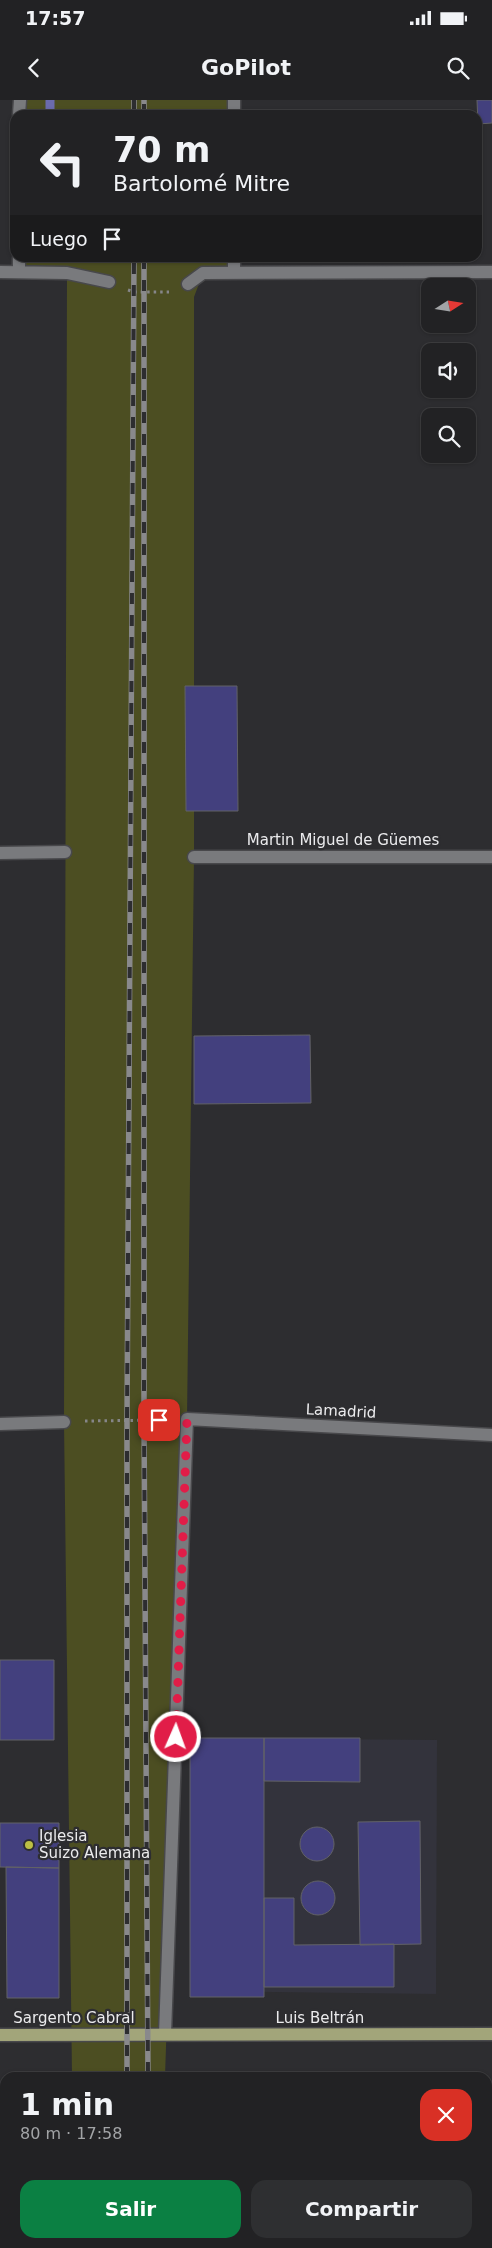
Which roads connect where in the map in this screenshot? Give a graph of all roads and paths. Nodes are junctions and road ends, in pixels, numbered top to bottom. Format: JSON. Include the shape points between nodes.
{"nodes":[{"id":1,"x":19,"y":262,"type":"edge"},
{"id":2,"x":234,"y":262,"type":"edge"},
{"id":3,"x":0,"y":272,"type":"edge"},
{"id":4,"x":19,"y":272,"type":"junction"},
{"id":5,"x":234,"y":272,"type":"junction"},
{"id":6,"x":492,"y":272,"type":"edge"},
{"id":7,"x":109,"y":282,"type":"joint"},
{"id":8,"x":188,"y":284,"type":"joint"},
{"id":9,"x":65,"y":852,"type":"dead end"},
{"id":10,"x":0,"y":853,"type":"edge"},
{"id":11,"x":194,"y":857,"type":"dead end"},
{"id":12,"x":492,"y":857,"type":"edge"},
{"id":13,"x":187,"y":1419,"type":"junction"},
{"id":14,"x":64,"y":1422,"type":"joint"},
{"id":15,"x":0,"y":1424,"type":"edge"},
{"id":16,"x":492,"y":1435,"type":"edge"},
{"id":17,"x":148,"y":2034,"type":"joint"},
{"id":18,"x":165,"y":2034,"type":"junction"},
{"id":19,"x":492,"y":2034,"type":"edge"},
{"id":20,"x":0,"y":2035,"type":"edge"}],
"edges":[{"from":1,"to":4,"type":"street"},
{"from":2,"to":5,"type":"street"},
{"from":3,"to":4,"type":"street"},
{"from":4,"to":7,"type":"street","via":[[67,273]]},
{"from":5,"to":6,"type":"street"},
{"from":5,"to":8,"type":"street","via":[[203,273]]},
{"from":7,"to":8,"type":"path","via":[[134,292],[176,292]]},
{"from":9,"to":10,"type":"street"},
{"from":11,"to":12,"type":"street","name":"Martin Miguel de Güemes"},
{"from":13,"to":14,"type":"path"},
{"from":13,"to":16,"type":"street","name":"Lamadrid"},
{"from":13,"to":18,"type":"street"},
{"from":14,"to":15,"type":"street"},
{"from":17,"to":18,"type":"main road","name":"Luis Beltrán"},
{"from":17,"to":20,"type":"main road","name":"Sargento Cabral"},
{"from":18,"to":19,"type":"main road","name":"Luis Beltrán"}]}
